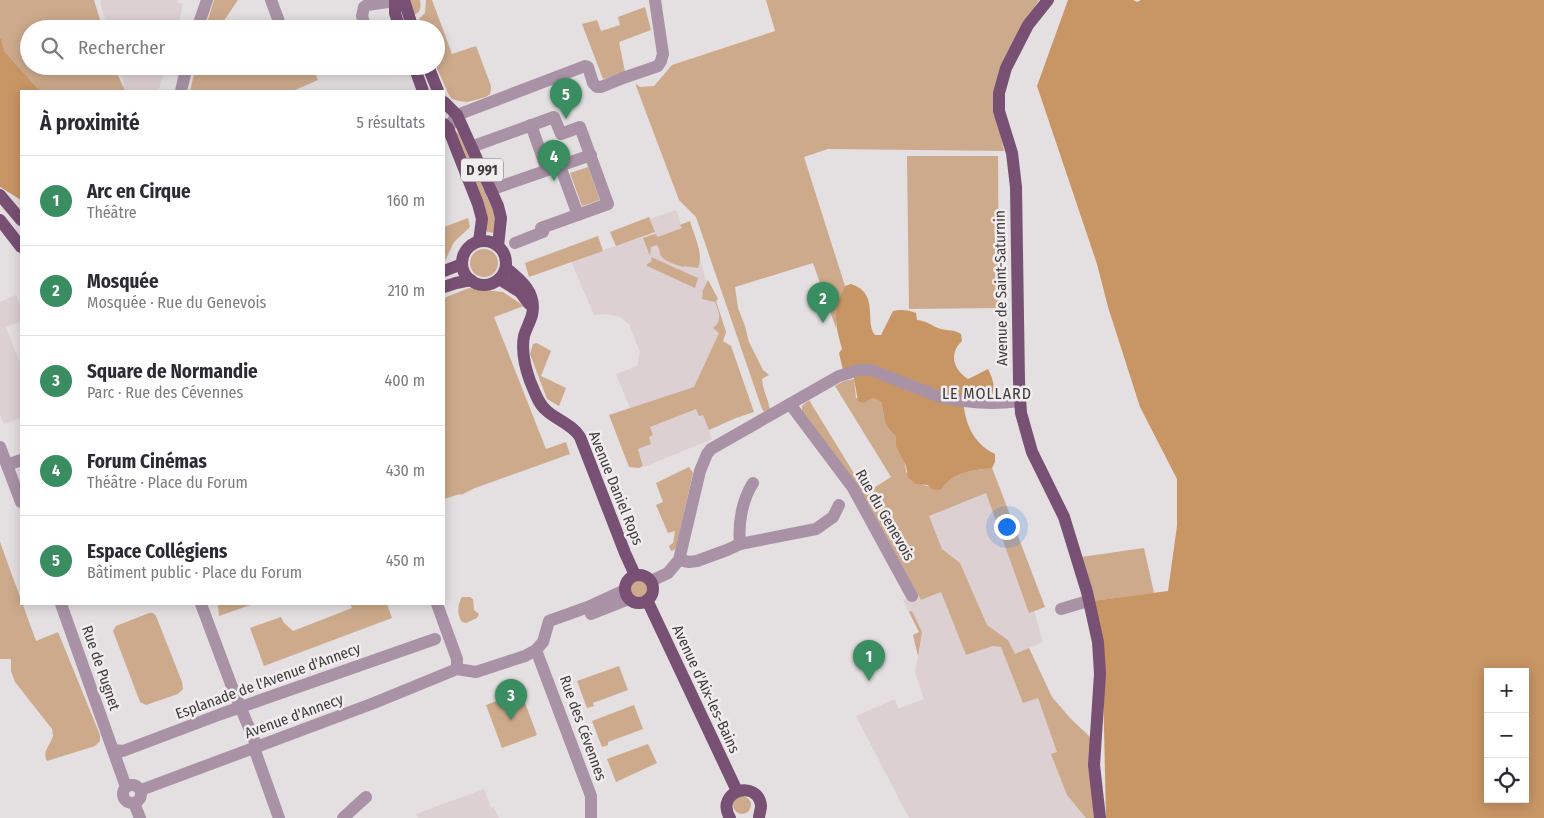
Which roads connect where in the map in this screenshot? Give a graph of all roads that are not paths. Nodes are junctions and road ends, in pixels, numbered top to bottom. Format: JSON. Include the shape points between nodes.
{"nodes":[{"id":1,"x":207,"y":0,"type":"edge"},
{"id":2,"x":271,"y":0,"type":"edge"},
{"id":3,"x":655,"y":0,"type":"edge"},
{"id":4,"x":1048,"y":0,"type":"edge"},
{"id":5,"x":391,"y":1,"type":"edge"},
{"id":6,"x":200,"y":20,"type":"edge"},
{"id":7,"x":278,"y":20,"type":"edge"},
{"id":8,"x":363,"y":20,"type":"edge"},
{"id":9,"x":397,"y":20,"type":"edge"},
{"id":10,"x":406,"y":20,"type":"edge"},
{"id":11,"x":185,"y":75,"type":"edge"},
{"id":12,"x":417,"y":75,"type":"edge"},
{"id":13,"x":431,"y":75,"type":"edge"},
{"id":14,"x":436,"y":87,"type":"edge"},
{"id":15,"x":181,"y":90,"type":"edge"},
{"id":16,"x":421,"y":90,"type":"edge"},
{"id":17,"x":423,"y":90,"type":"edge"},
{"id":18,"x":445,"y":103,"type":"edge"},
{"id":19,"x":457,"y":115,"type":"junction"},
{"id":20,"x":531,"y":125,"type":"junction"},
{"id":21,"x":446,"y":126,"type":"edge"},
{"id":22,"x":471,"y":147,"type":"junction"},
{"id":23,"x":591,"y":155,"type":"junction"},
{"id":24,"x":560,"y":166,"type":"junction"},
{"id":25,"x":547,"y":170,"type":"junction"},
{"id":26,"x":490,"y":190,"type":"junction"},
{"id":27,"x":0,"y":195,"type":"edge"},
{"id":28,"x":0,"y":209,"type":"edge"},
{"id":29,"x":19,"y":214,"type":"edge"},
{"id":30,"x":578,"y":215,"type":"junction"},
{"id":31,"x":0,"y":220,"type":"edge"},
{"id":32,"x":20,"y":232,"type":"edge"},
{"id":33,"x":479,"y":242,"type":"junction"},
{"id":34,"x":515,"y":242,"type":"dead end"},
{"id":35,"x":20,"y":246,"type":"edge"},
{"id":36,"x":498,"y":246,"type":"junction"},
{"id":37,"x":462,"y":264,"type":"junction"},
{"id":38,"x":445,"y":271,"type":"edge"},
{"id":39,"x":503,"y":273,"type":"junction"},
{"id":40,"x":471,"y":280,"type":"junction"},
{"id":41,"x":445,"y":287,"type":"edge"},
{"id":42,"x":1020,"y":401,"type":"junction"},
{"id":43,"x":790,"y":404,"type":"junction"},
{"id":44,"x":0,"y":447,"type":"edge"},
{"id":45,"x":20,"y":460,"type":"edge"},
{"id":46,"x":7,"y":465,"type":"junction"},
{"id":47,"x":753,"y":483,"type":"dead end"},
{"id":48,"x":20,"y":499,"type":"edge"},
{"id":49,"x":839,"y":505,"type":"dead end"},
{"id":50,"x":740,"y":544,"type":"junction"},
{"id":51,"x":679,"y":560,"type":"junction"},
{"id":52,"x":635,"y":575,"type":"junction"},
{"id":53,"x":651,"y":581,"type":"junction"},
{"id":54,"x":627,"y":594,"type":"junction"},
{"id":55,"x":912,"y":596,"type":"dead end"},
{"id":56,"x":647,"y":600,"type":"junction"},
{"id":57,"x":1088,"y":601,"type":"junction"},
{"id":58,"x":61,"y":605,"type":"edge"},
{"id":59,"x":201,"y":605,"type":"edge"},
{"id":60,"x":436,"y":605,"type":"edge"},
{"id":61,"x":1061,"y":609,"type":"dead end"},
{"id":62,"x":435,"y":639,"type":"dead end"},
{"id":63,"x":536,"y":650,"type":"junction"},
{"id":64,"x":457,"y":669,"type":"junction"},
{"id":65,"x":240,"y":708,"type":"junction"},
{"id":66,"x":111,"y":746,"type":"junction"},
{"id":67,"x":255,"y":747,"type":"junction"},
{"id":68,"x":126,"y":786,"type":"junction"},
{"id":69,"x":141,"y":790,"type":"junction"},
{"id":70,"x":737,"y":791,"type":"junction"},
{"id":71,"x":366,"y":797,"type":"dead end"},
{"id":72,"x":134,"y":803,"type":"junction"},
{"id":73,"x":728,"y":817,"type":"edge"},
{"id":74,"x":758,"y":817,"type":"edge"},
{"id":75,"x":140,"y":818,"type":"edge"},
{"id":76,"x":279,"y":818,"type":"edge"},
{"id":77,"x":343,"y":818,"type":"edge"},
{"id":78,"x":591,"y":818,"type":"edge"},
{"id":79,"x":1100,"y":818,"type":"edge"}],
"edges":[{"from":1,"to":6,"type":"street"},
{"from":2,"to":7,"type":"street"},
{"from":3,"to":19,"type":"street","via":[[663,54],[658,66],[601,87],[593,83],[585,66]]},
{"from":4,"to":42,"type":"main road","name":"Avenue de Saint-Saturnin","via":[[1028,25],[1006,68],[998,94],[999,112],[1012,153],[1016,187]]},
{"from":5,"to":8,"type":"street","via":[[364,7]]},
{"from":5,"to":9,"type":"main road"},
{"from":5,"to":10,"type":"main road"},
{"from":11,"to":15,"type":"street"},
{"from":12,"to":16,"type":"main road"},
{"from":13,"to":14,"type":"main road"},
{"from":14,"to":17,"type":"street"},
{"from":18,"to":19,"type":"main road","number":"D 991"},
{"from":19,"to":21,"type":"street"},
{"from":19,"to":22,"type":"main road","number":"D 991"},
{"from":20,"to":22,"type":"street"},
{"from":20,"to":23,"type":"street","via":[[554,117],[561,134],[580,127]]},
{"from":20,"to":25,"type":"street"},
{"from":21,"to":33,"type":"main road","number":"D 991","via":[[478,204],[482,219]]},
{"from":22,"to":26,"type":"main road","number":"D 991"},
{"from":23,"to":24,"type":"street"},
{"from":23,"to":30,"type":"street","via":[[608,204]]},
{"from":24,"to":25,"type":"street"},
{"from":24,"to":30,"type":"street"},
{"from":25,"to":26,"type":"street"},
{"from":26,"to":36,"type":"main road","number":"D 991","via":[[501,218]]},
{"from":27,"to":29,"type":"main road"},
{"from":28,"to":32,"type":"main road"},
{"from":30,"to":34,"type":"street","via":[[541,228],[543,232]]},
{"from":31,"to":35,"type":"main road"},
{"from":33,"to":36,"type":"main road"},
{"from":33,"to":37,"type":"main road","via":[[465,252]]},
{"from":36,"to":39,"type":"main road","via":[[506,257]]},
{"from":37,"to":38,"type":"main road"},
{"from":37,"to":40,"type":"main road"},
{"from":39,"to":40,"type":"main road","via":[[485,285]]},
{"from":39,"to":52,"type":"main road","name":"Avenue Daniel Rops","via":[[523,281],[533,303],[523,351],[529,379],[545,410],[580,437]]},
{"from":40,"to":41,"type":"main road"},
{"from":42,"to":43,"type":"street","via":[[998,404],[940,397],[880,372],[859,370],[838,376]]},
{"from":42,"to":57,"type":"main road","name":"Avenue de Saint-Saturnin","via":[[1032,452],[1064,517]]},
{"from":43,"to":51,"type":"street","via":[[717,445],[707,454]]},
{"from":43,"to":55,"type":"street","name":"Rue du Genevois","via":[[853,488]]},
{"from":44,"to":46,"type":"street"},
{"from":45,"to":46,"type":"street"},
{"from":46,"to":48,"type":"street"},
{"from":47,"to":50,"type":"street","via":[[748,490],[738,529]]},
{"from":49,"to":50,"type":"street","via":[[833,517],[816,529]]},
{"from":50,"to":51,"type":"street","via":[[697,561]]},
{"from":51,"to":53,"type":"street","via":[[668,573]]},
{"from":52,"to":53,"type":"main road","via":[[645,576]]},
{"from":52,"to":54,"type":"main road","via":[[627,581]]},
{"from":53,"to":56,"type":"main road","via":[[653,590]]},
{"from":54,"to":56,"type":"main road","via":[[637,603]]},
{"from":54,"to":63,"type":"street","via":[[546,630],[543,642]]},
{"from":56,"to":70,"type":"main road","name":"Avenue d'Aix-les-Bains"},
{"from":57,"to":61,"type":"street"},
{"from":57,"to":79,"type":"main road","name":"Avenue de Saint-Saturnin","via":[[1100,674],[1094,765]]},
{"from":58,"to":66,"type":"street","name":"Rue de Pugnet"},
{"from":59,"to":65,"type":"street"},
{"from":60,"to":64,"type":"street","via":[[457,659]]},
{"from":62,"to":65,"type":"street","name":"Esplanade de l'Avenue d'Annecy"},
{"from":63,"to":64,"type":"street","name":"Avenue d'Annecy","via":[[485,670]]},
{"from":63,"to":78,"type":"street","name":"Rue des Cévennes","via":[[591,796]]},
{"from":64,"to":67,"type":"street","name":"Avenue d'Annecy"},
{"from":65,"to":66,"type":"street","name":"Esplanade de l'Avenue d'Annecy","via":[[124,751]]},
{"from":65,"to":67,"type":"street"},
{"from":66,"to":68,"type":"street"},
{"from":67,"to":69,"type":"street","name":"Avenue d'Annecy"},
{"from":67,"to":76,"type":"street"},
{"from":68,"to":69,"type":"street","via":[[134,784]]},
{"from":68,"to":72,"type":"street","via":[[124,798]]},
{"from":69,"to":72,"type":"street","via":[[141,798]]},
{"from":70,"to":73,"type":"main road","via":[[727,801]]},
{"from":70,"to":74,"type":"main road","via":[[746,790],[756,795],[761,805]]},
{"from":71,"to":77,"type":"street"},
{"from":72,"to":75,"type":"street"}]}
